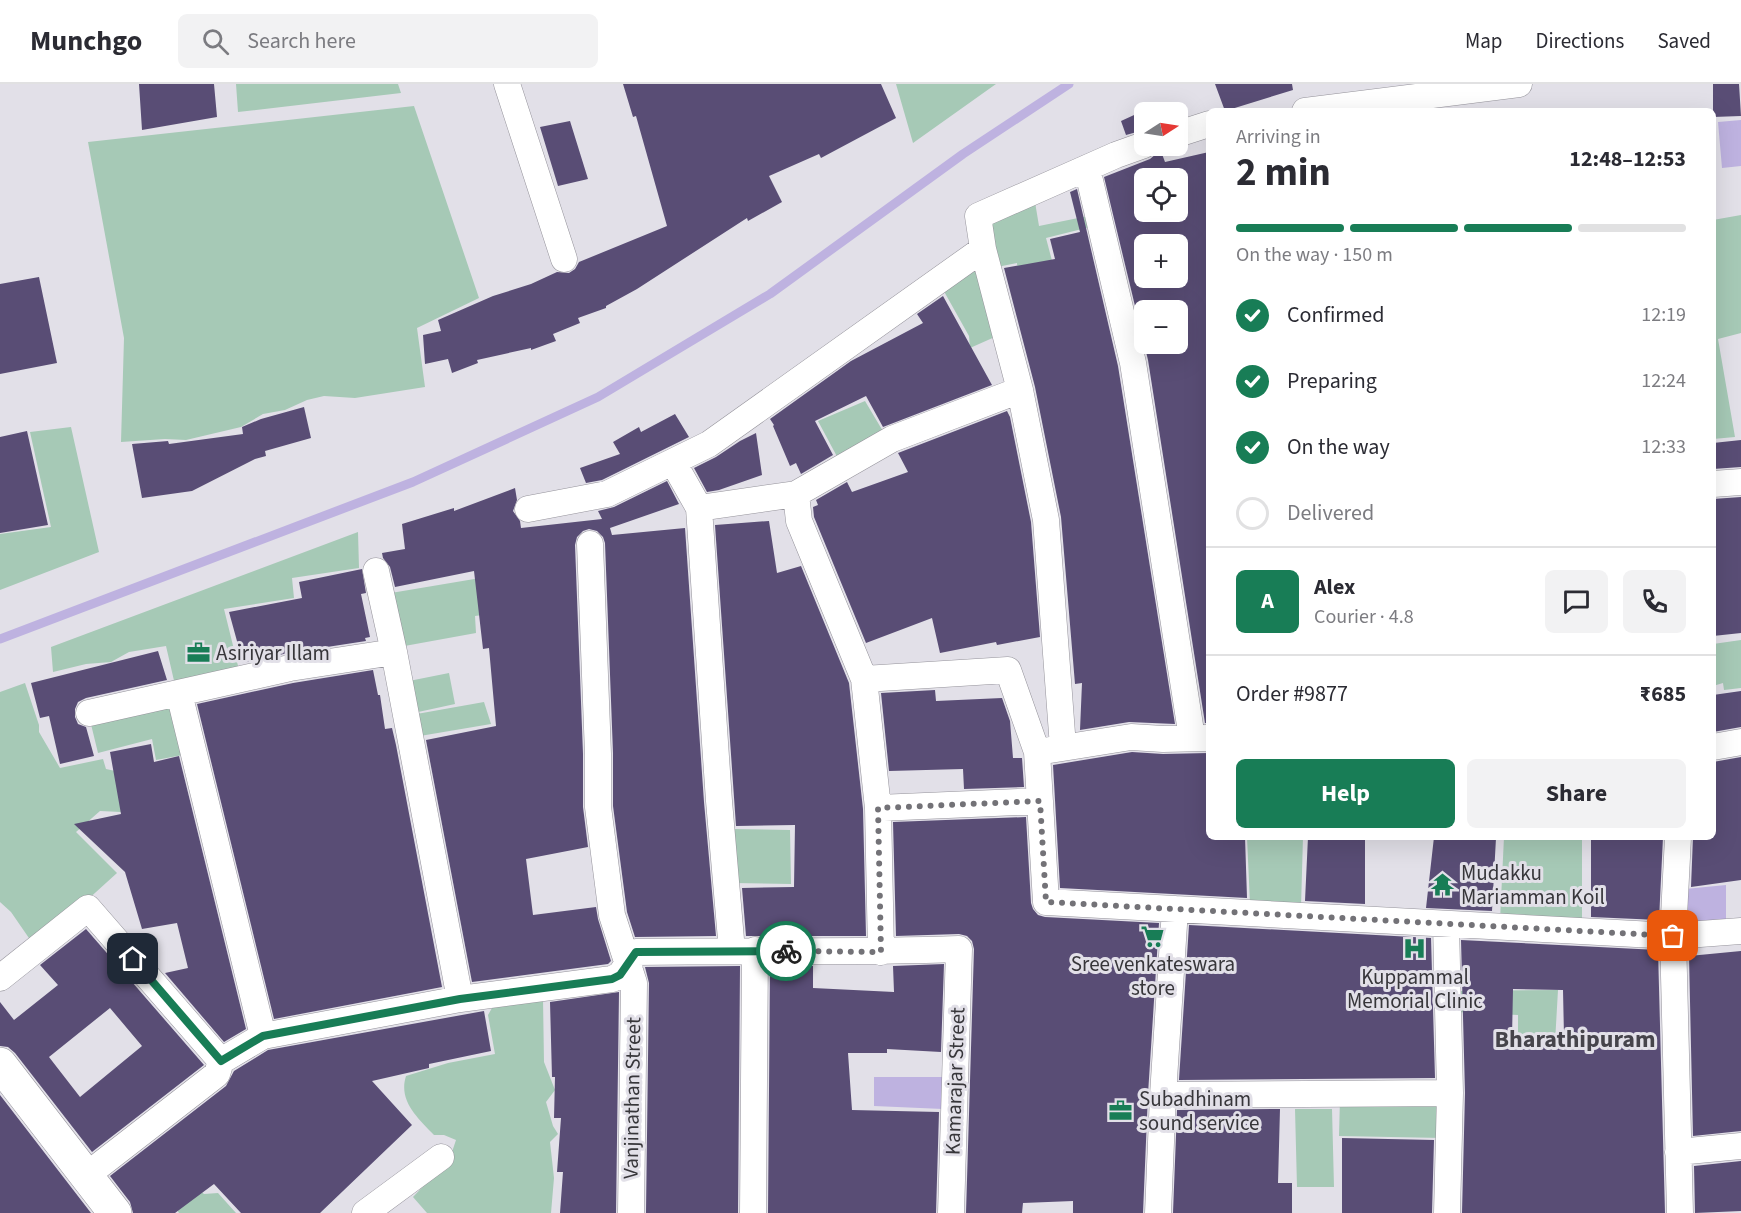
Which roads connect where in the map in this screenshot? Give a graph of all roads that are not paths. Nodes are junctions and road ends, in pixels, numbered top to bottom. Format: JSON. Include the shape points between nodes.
{"nodes":[{"id":1,"x":507,"y":84,"type":"edge"},
{"id":2,"x":1519,"y":84,"type":"edge"},
{"id":3,"x":1329,"y":108,"type":"edge"},
{"id":4,"x":1206,"y":125,"type":"edge"},
{"id":5,"x":1188,"y":131,"type":"edge"},
{"id":6,"x":1134,"y":149,"type":"edge"},
{"id":7,"x":1087,"y":168,"type":"junction"},
{"id":8,"x":983,"y":249,"type":"junction"},
{"id":9,"x":564,"y":259,"type":"dead end"},
{"id":10,"x":1020,"y":390,"type":"junction"},
{"id":11,"x":673,"y":462,"type":"junction"},
{"id":12,"x":1741,"y":482,"type":"edge"},
{"id":13,"x":1716,"y":484,"type":"edge"},
{"id":14,"x":796,"y":494,"type":"junction"},
{"id":15,"x":699,"y":508,"type":"junction"},
{"id":16,"x":528,"y":509,"type":"dead end"},
{"id":17,"x":591,"y":544,"type":"dead end"},
{"id":18,"x":376,"y":571,"type":"dead end"},
{"id":19,"x":394,"y":652,"type":"junction"},
{"id":20,"x":864,"y":679,"type":"junction"},
{"id":21,"x":178,"y":693,"type":"junction"},
{"id":22,"x":89,"y":713,"type":"dead end"},
{"id":23,"x":1200,"y":738,"type":"edge"},
{"id":24,"x":1741,"y":742,"type":"edge"},
{"id":25,"x":1716,"y":746,"type":"edge"},
{"id":26,"x":1063,"y":747,"type":"junction"},
{"id":27,"x":1037,"y":752,"type":"junction"},
{"id":28,"x":1040,"y":801,"type":"junction"},
{"id":29,"x":878,"y":808,"type":"junction"},
{"id":30,"x":1678,"y":840,"type":"edge"},
{"id":31,"x":1175,"y":909,"type":"junction"},
{"id":32,"x":1446,"y":924,"type":"junction"},
{"id":33,"x":1741,"y":931,"type":"edge"},
{"id":34,"x":1673,"y":936,"type":"junction"},
{"id":35,"x":743,"y":950,"type":"junction"},
{"id":36,"x":881,"y":952,"type":"junction"},
{"id":37,"x":631,"y":973,"type":"junction"},
{"id":38,"x":0,"y":978,"type":"edge"},
{"id":39,"x":460,"y":999,"type":"junction"},
{"id":40,"x":263,"y":1036,"type":"junction"},
{"id":41,"x":221,"y":1061,"type":"junction"},
{"id":42,"x":0,"y":1064,"type":"edge"},
{"id":43,"x":1450,"y":1094,"type":"junction"},
{"id":44,"x":1163,"y":1095,"type":"junction"},
{"id":45,"x":1741,"y":1146,"type":"edge"},
{"id":46,"x":1678,"y":1152,"type":"junction"},
{"id":47,"x":441,"y":1157,"type":"dead end"},
{"id":48,"x":87,"y":1175,"type":"junction"},
{"id":49,"x":115,"y":1213,"type":"edge"},
{"id":50,"x":364,"y":1213,"type":"edge"},
{"id":51,"x":631,"y":1213,"type":"edge"},
{"id":52,"x":753,"y":1213,"type":"edge"},
{"id":53,"x":951,"y":1213,"type":"edge"},
{"id":54,"x":1158,"y":1213,"type":"edge"},
{"id":55,"x":1447,"y":1213,"type":"edge"},
{"id":56,"x":1680,"y":1213,"type":"edge"}],
"edges":[{"from":1,"to":9,"type":"street"},
{"from":2,"to":3,"type":"street"},
{"from":4,"to":5,"type":"street"},
{"from":6,"to":7,"type":"street"},
{"from":7,"to":8,"type":"street","via":[[978,216]]},
{"from":7,"to":23,"type":"street","via":[[1132,363]]},
{"from":8,"to":10,"type":"street"},
{"from":8,"to":11,"type":"street","via":[[717,438]]},
{"from":10,"to":14,"type":"street","via":[[892,439]]},
{"from":10,"to":26,"type":"street","via":[[1046,520]]},
{"from":11,"to":15,"type":"street"},
{"from":11,"to":16,"type":"street","via":[[607,494]]},
{"from":12,"to":13,"type":"street"},
{"from":14,"to":15,"type":"street"},
{"from":14,"to":20,"type":"street","via":[[799,521]]},
{"from":15,"to":35,"type":"street","via":[[719,801]]},
{"from":17,"to":37,"type":"street","name":"Vanjinathan Street","via":[[598,807],[612,915]]},
{"from":18,"to":19,"type":"street"},
{"from":19,"to":21,"type":"street","via":[[290,668]]},
{"from":19,"to":39,"type":"street"},
{"from":20,"to":27,"type":"street","via":[[1008,670]]},
{"from":20,"to":29,"type":"street"},
{"from":21,"to":22,"type":"street"},
{"from":21,"to":40,"type":"street"},
{"from":23,"to":26,"type":"street","via":[[1131,737]]},
{"from":24,"to":25,"type":"street"},
{"from":26,"to":27,"type":"street"},
{"from":27,"to":28,"type":"street"},
{"from":28,"to":29,"type":"street"},
{"from":28,"to":31,"type":"street","via":[[1046,902]]},
{"from":29,"to":36,"type":"street"},
{"from":30,"to":34,"type":"street"},
{"from":31,"to":32,"type":"street"},
{"from":31,"to":44,"type":"street"},
{"from":32,"to":34,"type":"street"},
{"from":32,"to":43,"type":"street"},
{"from":33,"to":34,"type":"street"},
{"from":34,"to":46,"type":"street"},
{"from":35,"to":36,"type":"street"},
{"from":35,"to":37,"type":"street","via":[[636,952]]},
{"from":35,"to":52,"type":"street"},
{"from":36,"to":53,"type":"street","name":"Kamarajar Street","via":[[959,949]]},
{"from":37,"to":39,"type":"street","via":[[612,979]]},
{"from":37,"to":51,"type":"street","name":"Vanjinathan Street"},
{"from":38,"to":41,"type":"street","via":[[88,909]]},
{"from":39,"to":40,"type":"street"},
{"from":40,"to":41,"type":"street"},
{"from":41,"to":48,"type":"street","via":[[217,1074]]},
{"from":42,"to":48,"type":"street"},
{"from":43,"to":44,"type":"street"},
{"from":43,"to":55,"type":"street"},
{"from":44,"to":54,"type":"street"},
{"from":45,"to":46,"type":"street"},
{"from":46,"to":56,"type":"street"},
{"from":47,"to":50,"type":"street"},
{"from":48,"to":49,"type":"street"}]}
